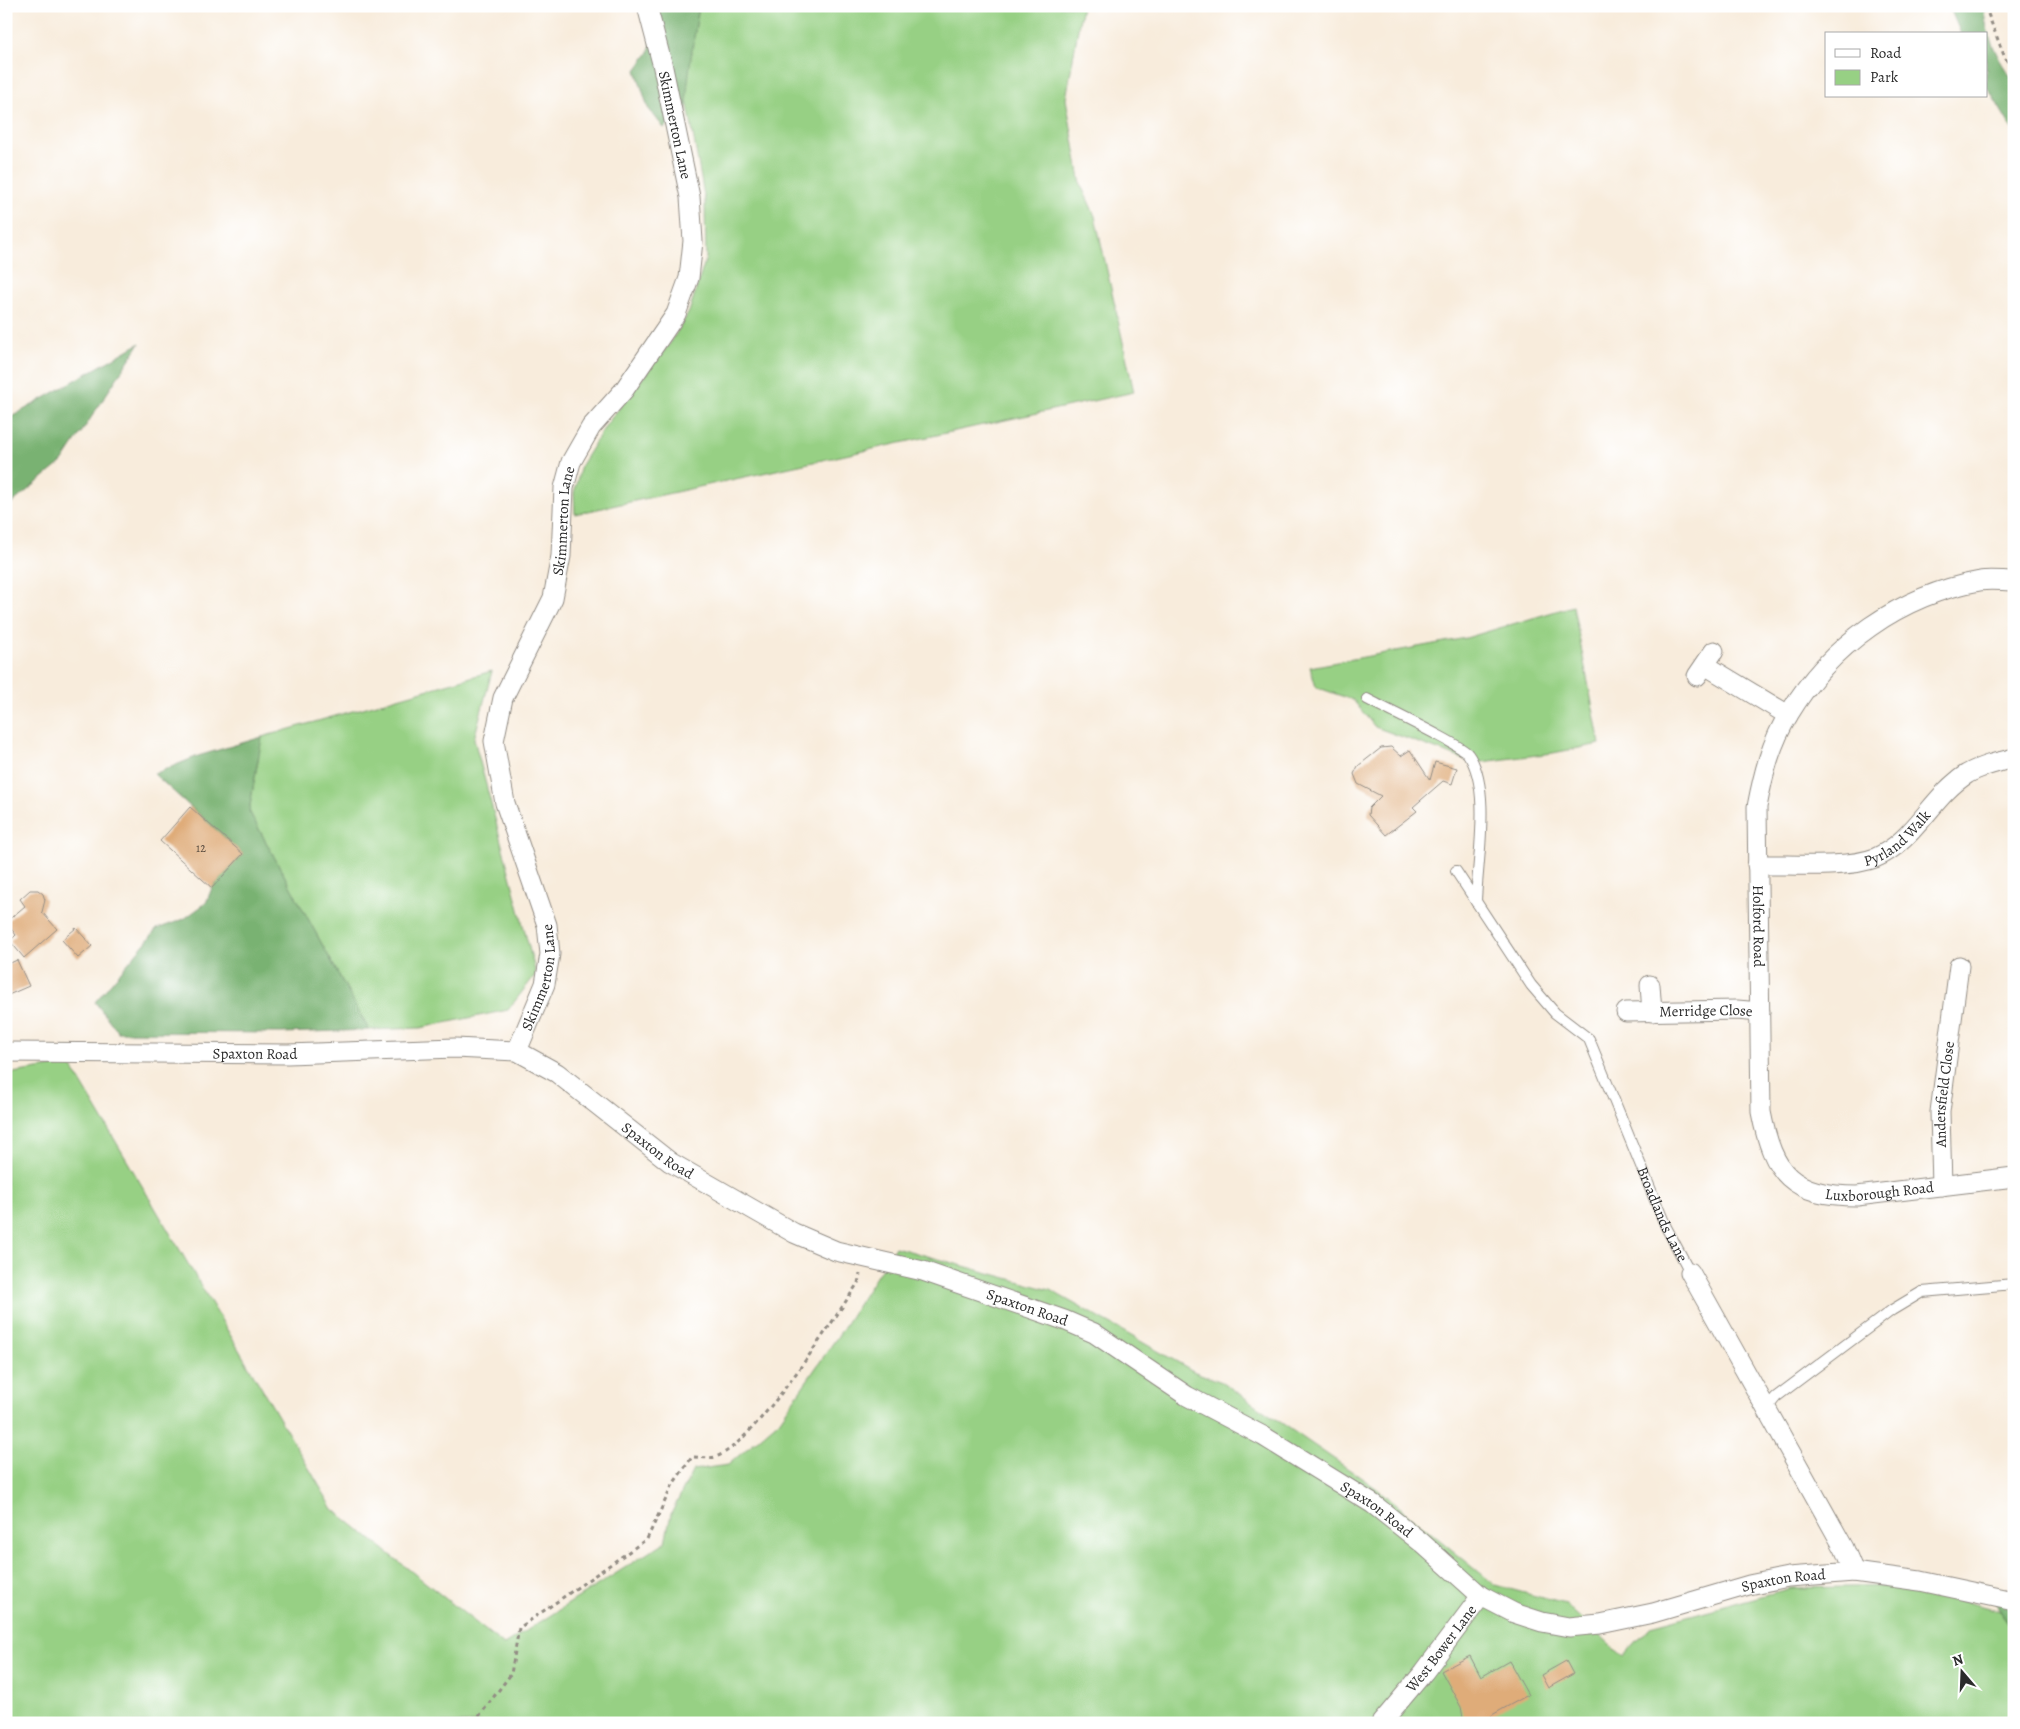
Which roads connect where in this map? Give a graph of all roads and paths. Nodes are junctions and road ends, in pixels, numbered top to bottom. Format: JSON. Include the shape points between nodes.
{"nodes":[{"id":1,"x":646,"y":6,"type":"edge"},
{"id":2,"x":1988,"y":6,"type":"edge"},
{"id":3,"x":2014,"y":70,"type":"edge"},
{"id":4,"x":2014,"y":581,"type":"edge"},
{"id":5,"x":1705,"y":664,"type":"dead end"},
{"id":6,"x":1366,"y":699,"type":"dead end"},
{"id":7,"x":1788,"y":715,"type":"junction"},
{"id":8,"x":2014,"y":758,"type":"edge"},
{"id":9,"x":1757,"y":865,"type":"junction"},
{"id":10,"x":1456,"y":871,"type":"dead end"},
{"id":11,"x":1476,"y":902,"type":"junction"},
{"id":12,"x":1959,"y":966,"type":"dead end"},
{"id":13,"x":1650,"y":985,"type":"dead end"},
{"id":14,"x":1626,"y":1012,"type":"dead end"},
{"id":15,"x":1652,"y":1012,"type":"junction"},
{"id":16,"x":1760,"y":1012,"type":"junction"},
{"id":17,"x":517,"y":1051,"type":"junction"},
{"id":18,"x":6,"y":1052,"type":"edge"},
{"id":19,"x":1767,"y":1144,"type":"joint"},
{"id":20,"x":2014,"y":1177,"type":"edge"},
{"id":21,"x":1942,"y":1186,"type":"junction"},
{"id":22,"x":863,"y":1257,"type":"junction"},
{"id":23,"x":1690,"y":1272,"type":"joint"},
{"id":24,"x":2014,"y":1284,"type":"edge"},
{"id":25,"x":1767,"y":1408,"type":"junction"},
{"id":26,"x":1854,"y":1572,"type":"junction"},
{"id":27,"x":1481,"y":1596,"type":"junction"},
{"id":28,"x":2014,"y":1601,"type":"edge"},
{"id":29,"x":474,"y":1723,"type":"edge"},
{"id":30,"x":1382,"y":1723,"type":"edge"}],
"edges":[{"from":1,"to":17,"type":"street","name":"Skimmerton Lane","via":[[662,63],[690,197],[693,241],[689,278],[676,314],[624,390],[591,427],[571,462],[564,488],[562,556],[553,598],[503,698],[494,740],[505,803],[547,925],[550,954],[545,984]]},
{"from":2,"to":3,"type":"path","via":[[2005,58]]},
{"from":4,"to":7,"type":"street","name":"Holford Road","via":[[1982,581],[1947,588],[1914,600],[1880,620],[1840,650],[1806,688]]},
{"from":5,"to":7,"type":"street"},
{"from":6,"to":11,"type":"lane","via":[[1467,753],[1477,771],[1480,798]]},
{"from":7,"to":9,"type":"street","name":"Holford Road","via":[[1762,777],[1757,807]]},
{"from":8,"to":9,"type":"street","name":"Pyrland Walk","via":[[1967,774],[1888,852],[1873,859],[1843,864]]},
{"from":9,"to":16,"type":"street","name":"Holford Road"},
{"from":10,"to":11,"type":"lane","name":"Broadlands Lane"},
{"from":11,"to":23,"type":"lane","name":"Broadlands Lane","via":[[1531,985],[1555,1013],[1589,1039],[1666,1227]]},
{"from":12,"to":21,"type":"street","name":"Andersfield Close","via":[[1944,1001],[1940,1112]]},
{"from":13,"to":15,"type":"street","name":"Merridge Close"},
{"from":14,"to":15,"type":"street","name":"Merridge Close"},
{"from":15,"to":16,"type":"street","name":"Merridge Close"},
{"from":16,"to":19,"type":"street","name":"Holford Road","via":[[1761,1112]]},
{"from":17,"to":18,"type":"street","name":"Spaxton Road","via":[[454,1048],[288,1054]]},
{"from":17,"to":22,"type":"street","name":"Spaxton Road","via":[[558,1073],[670,1162],[694,1177],[794,1233],[836,1251]]},
{"from":19,"to":21,"type":"street","name":"Luxborough Road","via":[[1784,1173],[1799,1185],[1824,1194],[1857,1196]]},
{"from":20,"to":21,"type":"street","name":"Luxborough Road"},
{"from":22,"to":27,"type":"street","name":"Spaxton Road","via":[[923,1271],[1094,1333],[1187,1396],[1263,1436],[1373,1504]]},
{"from":22,"to":29,"type":"path","via":[[858,1284],[785,1388],[740,1441],[716,1457],[692,1457],[673,1484],[647,1539],[519,1628],[511,1674]]},
{"from":23,"to":25,"type":"street","name":"Broadlands Lane"},
{"from":24,"to":25,"type":"lane","via":[[1922,1292],[1892,1310],[1776,1397]]},
{"from":25,"to":26,"type":"street","name":"Broadlands Lane"},
{"from":26,"to":27,"type":"street","name":"Spaxton Road","via":[[1778,1579],[1653,1613],[1569,1627],[1542,1622]]},
{"from":26,"to":28,"type":"street","name":"Spaxton Road","via":[[1920,1580]]},
{"from":27,"to":30,"type":"street","name":"West Bower Lane"}]}
